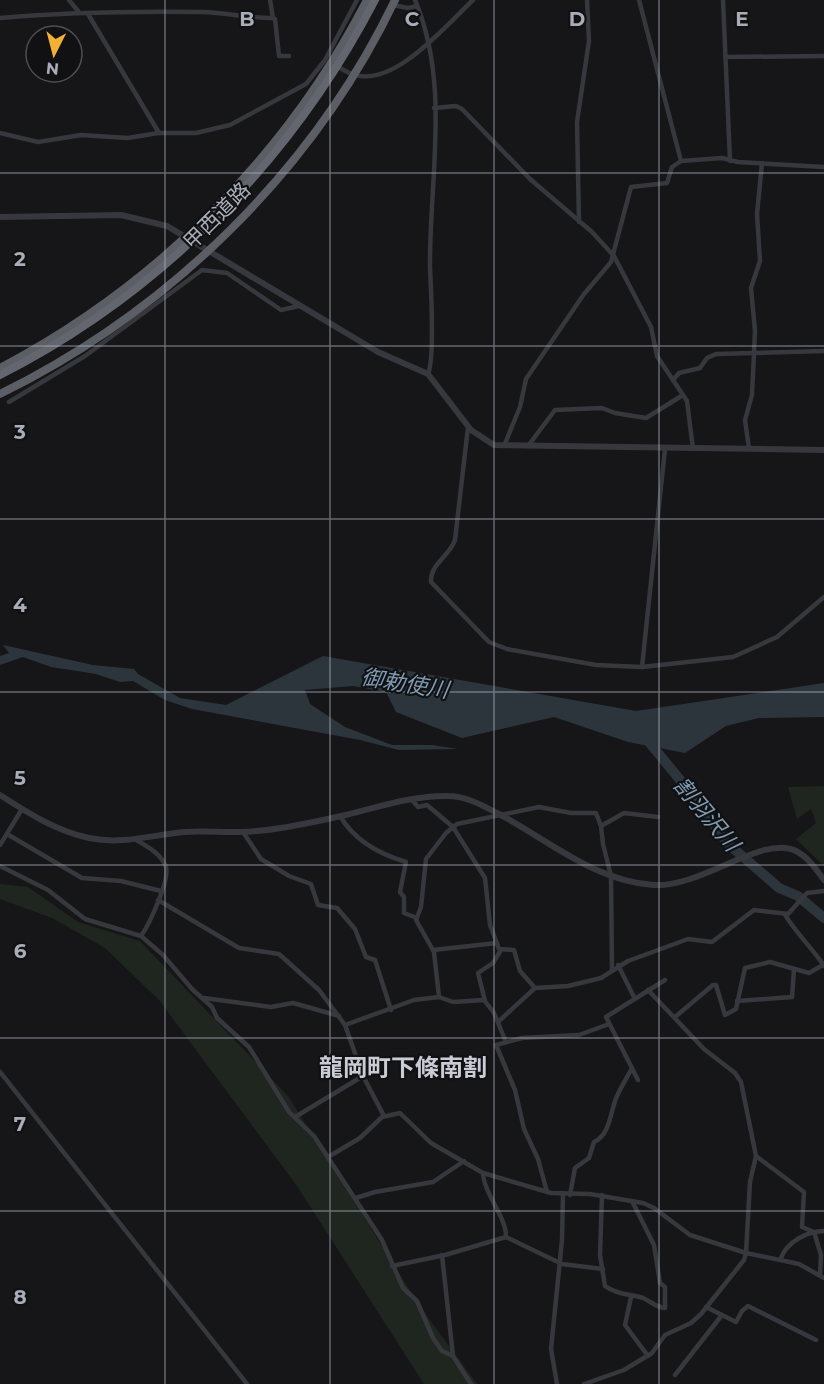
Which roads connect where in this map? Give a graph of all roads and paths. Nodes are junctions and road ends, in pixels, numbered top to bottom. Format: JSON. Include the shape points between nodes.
{"nodes":[{"id":1,"x":69,"y":0,"type":"edge"},
{"id":2,"x":270,"y":0,"type":"edge"},
{"id":3,"x":357,"y":0,"type":"edge"},
{"id":4,"x":367,"y":0,"type":"edge"},
{"id":5,"x":375,"y":0,"type":"edge"},
{"id":6,"x":415,"y":0,"type":"edge"},
{"id":7,"x":473,"y":0,"type":"edge"},
{"id":8,"x":587,"y":0,"type":"edge"},
{"id":9,"x":639,"y":0,"type":"edge"},
{"id":10,"x":723,"y":0,"type":"edge"},
{"id":11,"x":394,"y":3,"type":"edge"},
{"id":12,"x":417,"y":6,"type":"junction"},
{"id":13,"x":78,"y":11,"type":"junction"},
{"id":14,"x":88,"y":14,"type":"junction"},
{"id":15,"x":0,"y":18,"type":"edge"},
{"id":16,"x":273,"y":18,"type":"junction"},
{"id":17,"x":430,"y":44,"type":"junction"},
{"id":18,"x":289,"y":56,"type":"dead end"},
{"id":19,"x":824,"y":56,"type":"edge"},
{"id":20,"x":725,"y":57,"type":"junction"},
{"id":21,"x":328,"y":61,"type":"junction"},
{"id":22,"x":353,"y":75,"type":"junction"},
{"id":23,"x":434,"y":108,"type":"junction"},
{"id":24,"x":0,"y":133,"type":"edge"},
{"id":25,"x":159,"y":133,"type":"junction"},
{"id":26,"x":681,"y":161,"type":"junction"},
{"id":27,"x":730,"y":161,"type":"junction"},
{"id":28,"x":762,"y":164,"type":"junction"},
{"id":29,"x":824,"y":167,"type":"edge"},
{"id":30,"x":0,"y":217,"type":"edge"},
{"id":31,"x":579,"y":222,"type":"junction"},
{"id":32,"x":186,"y":237,"type":"junction"},
{"id":33,"x":210,"y":252,"type":"junction"},
{"id":34,"x":614,"y":256,"type":"junction"},
{"id":35,"x":302,"y":305,"type":"junction"},
{"id":36,"x":824,"y":351,"type":"edge"},
{"id":37,"x":754,"y":352,"type":"junction"},
{"id":38,"x":0,"y":368,"type":"edge"},
{"id":39,"x":428,"y":374,"type":"junction"},
{"id":40,"x":0,"y":375,"type":"edge"},
{"id":41,"x":673,"y":380,"type":"junction"},
{"id":42,"x":0,"y":394,"type":"edge"},
{"id":43,"x":683,"y":395,"type":"junction"},
{"id":44,"x":9,"y":402,"type":"dead end"},
{"id":45,"x":468,"y":427,"type":"junction"},
{"id":46,"x":504,"y":446,"type":"junction"},
{"id":47,"x":527,"y":447,"type":"junction"},
{"id":48,"x":665,"y":449,"type":"junction"},
{"id":49,"x":693,"y":449,"type":"junction"},
{"id":50,"x":749,"y":449,"type":"junction"},
{"id":51,"x":824,"y":450,"type":"edge"},
{"id":52,"x":824,"y":597,"type":"edge"},
{"id":53,"x":642,"y":667,"type":"junction"},
{"id":54,"x":0,"y":795,"type":"edge"},
{"id":55,"x":412,"y":800,"type":"junction"},
{"id":56,"x":22,"y":809,"type":"junction"},
{"id":57,"x":498,"y":814,"type":"junction"},
{"id":58,"x":340,"y":816,"type":"junction"},
{"id":59,"x":658,"y":817,"type":"dead end"},
{"id":60,"x":453,"y":826,"type":"junction"},
{"id":61,"x":601,"y":826,"type":"junction"},
{"id":62,"x":243,"y":832,"type":"junction"},
{"id":63,"x":7,"y":834,"type":"junction"},
{"id":64,"x":135,"y":838,"type":"junction"},
{"id":65,"x":0,"y":845,"type":"edge"},
{"id":66,"x":0,"y":866,"type":"edge"},
{"id":67,"x":611,"y":876,"type":"junction"},
{"id":68,"x":824,"y":880,"type":"edge"},
{"id":69,"x":161,"y":891,"type":"junction"},
{"id":70,"x":824,"y":891,"type":"edge"},
{"id":71,"x":158,"y":900,"type":"junction"},
{"id":72,"x":785,"y":914,"type":"junction"},
{"id":73,"x":417,"y":918,"type":"junction"},
{"id":74,"x":141,"y":936,"type":"junction"},
{"id":75,"x":497,"y":943,"type":"junction"},
{"id":76,"x":433,"y":950,"type":"junction"},
{"id":77,"x":501,"y":950,"type":"junction"},
{"id":78,"x":618,"y":965,"type":"junction"},
{"id":79,"x":824,"y":965,"type":"edge"},
{"id":80,"x":794,"y":969,"type":"junction"},
{"id":81,"x":612,"y":970,"type":"junction"},
{"id":82,"x":665,"y":980,"type":"dead end"},
{"id":83,"x":535,"y":988,"type":"junction"},
{"id":84,"x":648,"y":990,"type":"junction"},
{"id":85,"x":439,"y":997,"type":"junction"},
{"id":86,"x":203,"y":998,"type":"junction"},
{"id":87,"x":635,"y":999,"type":"junction"},
{"id":88,"x":485,"y":1001,"type":"junction"},
{"id":89,"x":737,"y":1001,"type":"junction"},
{"id":90,"x":392,"y":1010,"type":"junction"},
{"id":91,"x":339,"y":1016,"type":"junction"},
{"id":92,"x":675,"y":1017,"type":"junction"},
{"id":93,"x":499,"y":1022,"type":"junction"},
{"id":94,"x":609,"y":1024,"type":"junction"},
{"id":95,"x":345,"y":1026,"type":"junction"},
{"id":96,"x":506,"y":1042,"type":"junction"},
{"id":97,"x":631,"y":1070,"type":"junction"},
{"id":98,"x":0,"y":1072,"type":"edge"},
{"id":99,"x":363,"y":1076,"type":"junction"},
{"id":100,"x":638,"y":1080,"type":"dead end"},
{"id":101,"x":384,"y":1116,"type":"junction"},
{"id":102,"x":295,"y":1118,"type":"junction"},
{"id":103,"x":328,"y":1156,"type":"junction"},
{"id":104,"x":756,"y":1156,"type":"junction"},
{"id":105,"x":464,"y":1161,"type":"junction"},
{"id":106,"x":483,"y":1173,"type":"junction"},
{"id":107,"x":547,"y":1192,"type":"junction"},
{"id":108,"x":566,"y":1195,"type":"junction"},
{"id":109,"x":602,"y":1196,"type":"junction"},
{"id":110,"x":356,"y":1198,"type":"junction"},
{"id":111,"x":632,"y":1201,"type":"junction"},
{"id":112,"x":824,"y":1231,"type":"edge"},
{"id":113,"x":814,"y":1232,"type":"junction"},
{"id":114,"x":506,"y":1237,"type":"junction"},
{"id":115,"x":746,"y":1254,"type":"junction"},
{"id":116,"x":442,"y":1255,"type":"junction"},
{"id":117,"x":782,"y":1258,"type":"junction"},
{"id":118,"x":559,"y":1263,"type":"junction"},
{"id":119,"x":392,"y":1266,"type":"junction"},
{"id":120,"x":603,"y":1269,"type":"junction"},
{"id":121,"x":822,"y":1276,"type":"edge"},
{"id":122,"x":631,"y":1297,"type":"junction"},
{"id":123,"x":706,"y":1307,"type":"junction"},
{"id":124,"x":722,"y":1315,"type":"junction"},
{"id":125,"x":816,"y":1340,"type":"dead end"},
{"id":126,"x":453,"y":1356,"type":"junction"},
{"id":127,"x":648,"y":1356,"type":"junction"},
{"id":128,"x":675,"y":1375,"type":"dead end"},
{"id":129,"x":247,"y":1384,"type":"edge"},
{"id":130,"x":471,"y":1384,"type":"edge"},
{"id":131,"x":557,"y":1384,"type":"edge"},
{"id":132,"x":584,"y":1384,"type":"edge"}],
"edges":[{"from":1,"to":13,"type":"street"},
{"from":2,"to":16,"type":"street"},
{"from":3,"to":21,"type":"street"},
{"from":4,"to":21,"type":"highway","name":"甲西道路"},
{"from":5,"to":40,"type":"highway","bridge":true,"via":[[348,50],[306,113],[235,199],[121,301],[57,344]]},
{"from":6,"to":12,"type":"street"},
{"from":7,"to":17,"type":"street"},
{"from":8,"to":31,"type":"street","via":[[590,41],[577,122]]},
{"from":9,"to":26,"type":"street"},
{"from":10,"to":20,"type":"street"},
{"from":11,"to":12,"type":"street","via":[[408,8]]},
{"from":11,"to":22,"type":"highway","name":"甲西道路"},
{"from":12,"to":17,"type":"street"},
{"from":13,"to":14,"type":"street"},
{"from":13,"to":15,"type":"street"},
{"from":14,"to":16,"type":"street","via":[[132,10]]},
{"from":14,"to":25,"type":"street"},
{"from":16,"to":18,"type":"street","via":[[279,56]]},
{"from":17,"to":22,"type":"street","via":[[414,57],[382,72]]},
{"from":17,"to":23,"type":"street"},
{"from":19,"to":20,"type":"street"},
{"from":20,"to":27,"type":"street"},
{"from":21,"to":22,"type":"street"},
{"from":21,"to":25,"type":"street","via":[[306,84],[230,125],[196,133]]},
{"from":21,"to":32,"type":"highway","name":"甲西道路","via":[[301,108],[269,149]]},
{"from":22,"to":33,"type":"highway","name":"甲西道路","via":[[288,165]]},
{"from":23,"to":31,"type":"street","via":[[462,109]]},
{"from":23,"to":39,"type":"street","via":[[436,160],[430,238]]},
{"from":24,"to":25,"type":"street","via":[[38,142],[81,135],[128,138]]},
{"from":26,"to":27,"type":"street"},
{"from":26,"to":34,"type":"street","via":[[672,167],[667,183],[636,185],[629,190]]},
{"from":27,"to":28,"type":"street"},
{"from":28,"to":29,"type":"street"},
{"from":28,"to":37,"type":"street","via":[[757,214],[760,261],[751,288]]},
{"from":30,"to":32,"type":"street","via":[[121,215],[152,220]]},
{"from":31,"to":34,"type":"street"},
{"from":32,"to":33,"type":"street"},
{"from":32,"to":38,"type":"highway","name":"甲西道路","via":[[106,303]]},
{"from":33,"to":35,"type":"street"},
{"from":33,"to":42,"type":"highway","name":"甲西道路","via":[[86,346]]},
{"from":34,"to":41,"type":"street","via":[[651,327],[657,356]]},
{"from":34,"to":46,"type":"street","via":[[526,379],[520,407]]},
{"from":35,"to":39,"type":"street","via":[[388,358]]},
{"from":35,"to":44,"type":"street","via":[[281,310],[227,273],[202,270],[85,356]]},
{"from":36,"to":37,"type":"street"},
{"from":37,"to":41,"type":"street","via":[[711,355],[700,368],[679,373]]},
{"from":37,"to":50,"type":"street","via":[[752,395],[745,420]]},
{"from":39,"to":45,"type":"street"},
{"from":41,"to":43,"type":"street"},
{"from":43,"to":47,"type":"street","via":[[646,418],[602,408],[555,410]]},
{"from":43,"to":49,"type":"street"},
{"from":45,"to":46,"type":"street","via":[[486,441]]},
{"from":45,"to":53,"type":"street","via":[[455,540],[451,552],[430,574],[431,582],[497,646],[582,664]]},
{"from":46,"to":47,"type":"street"},
{"from":47,"to":48,"type":"street"},
{"from":48,"to":49,"type":"street"},
{"from":48,"to":53,"type":"street"},
{"from":49,"to":50,"type":"street"},
{"from":50,"to":51,"type":"street"},
{"from":52,"to":53,"type":"street","via":[[777,637],[745,654],[723,660]]},
{"from":54,"to":56,"type":"street"},
{"from":55,"to":57,"type":"street","via":[[452,796],[476,802]]},
{"from":55,"to":58,"type":"street"},
{"from":55,"to":60,"type":"street","via":[[418,807],[433,808]]},
{"from":56,"to":63,"type":"street"},
{"from":56,"to":64,"type":"street","via":[[75,834],[104,840]]},
{"from":57,"to":60,"type":"street"},
{"from":57,"to":61,"type":"street","via":[[539,807],[596,813]]},
{"from":57,"to":67,"type":"street"},
{"from":58,"to":62,"type":"street"},
{"from":58,"to":73,"type":"street","via":[[351,832],[378,852],[406,862],[400,892],[404,913]]},
{"from":59,"to":61,"type":"street","via":[[624,813]]},
{"from":60,"to":73,"type":"street","via":[[426,859]]},
{"from":60,"to":75,"type":"street","via":[[485,878],[487,907]]},
{"from":61,"to":67,"type":"street"},
{"from":62,"to":64,"type":"street","via":[[184,832]]},
{"from":62,"to":90,"type":"street","via":[[261,859],[311,884],[318,905],[337,908],[354,929],[366,957],[375,960]]},
{"from":63,"to":65,"type":"street"},
{"from":63,"to":69,"type":"street","via":[[82,878],[121,881]]},
{"from":64,"to":69,"type":"street","via":[[162,859],[167,873]]},
{"from":66,"to":74,"type":"street","via":[[48,890],[85,919]]},
{"from":67,"to":68,"type":"street","via":[[655,886],[683,883],[773,847],[795,850],[808,859]]},
{"from":67,"to":81,"type":"street"},
{"from":69,"to":71,"type":"street"},
{"from":70,"to":72,"type":"street","via":[[807,893]]},
{"from":71,"to":74,"type":"street"},
{"from":71,"to":91,"type":"street","via":[[240,948],[279,954],[319,990]]},
{"from":72,"to":78,"type":"street","via":[[754,910],[712,942],[688,939]]},
{"from":72,"to":79,"type":"street"},
{"from":73,"to":76,"type":"street"},
{"from":74,"to":86,"type":"street"},
{"from":75,"to":76,"type":"street"},
{"from":75,"to":77,"type":"street"},
{"from":76,"to":85,"type":"street"},
{"from":77,"to":83,"type":"street","via":[[514,950],[520,971]]},
{"from":77,"to":88,"type":"street","via":[[493,963],[478,973]]},
{"from":78,"to":81,"type":"street"},
{"from":78,"to":87,"type":"street"},
{"from":79,"to":80,"type":"street","via":[[809,973]]},
{"from":80,"to":89,"type":"street","via":[[792,997]]},
{"from":80,"to":89,"type":"street","via":[[770,962],[746,968]]},
{"from":81,"to":83,"type":"street","via":[[601,978]]},
{"from":82,"to":84,"type":"street"},
{"from":83,"to":93,"type":"street"},
{"from":84,"to":87,"type":"street"},
{"from":84,"to":92,"type":"street"},
{"from":85,"to":88,"type":"street","via":[[453,1002]]},
{"from":85,"to":90,"type":"street","via":[[414,1000]]},
{"from":86,"to":91,"type":"street","via":[[271,1007],[293,1004]]},
{"from":86,"to":102,"type":"street","via":[[217,1018],[249,1047]]},
{"from":87,"to":94,"type":"street","via":[[606,1017]]},
{"from":88,"to":93,"type":"street"},
{"from":89,"to":92,"type":"street","via":[[736,1009],[725,1015],[713,985]]},
{"from":90,"to":95,"type":"street"},
{"from":91,"to":95,"type":"street"},
{"from":92,"to":104,"type":"street","via":[[741,1082]]},
{"from":93,"to":96,"type":"street"},
{"from":94,"to":96,"type":"street","via":[[579,1035]]},
{"from":94,"to":97,"type":"street"},
{"from":95,"to":99,"type":"street"},
{"from":96,"to":107,"type":"street","via":[[496,1045],[510,1076]]},
{"from":97,"to":100,"type":"street"},
{"from":97,"to":108,"type":"street","via":[[616,1098],[608,1126],[600,1140],[594,1142],[589,1158],[575,1167]]},
{"from":98,"to":129,"type":"street"},
{"from":99,"to":101,"type":"street"},
{"from":99,"to":102,"type":"street"},
{"from":101,"to":103,"type":"street","via":[[360,1138]]},
{"from":101,"to":105,"type":"street","via":[[400,1113],[431,1143]]},
{"from":102,"to":103,"type":"street"},
{"from":103,"to":110,"type":"street"},
{"from":104,"to":113,"type":"street","via":[[804,1192],[802,1227]]},
{"from":104,"to":115,"type":"street","via":[[750,1182]]},
{"from":105,"to":106,"type":"street"},
{"from":105,"to":110,"type":"street","via":[[433,1182]]},
{"from":106,"to":107,"type":"street"},
{"from":106,"to":114,"type":"street","via":[[507,1230]]},
{"from":107,"to":108,"type":"street"},
{"from":108,"to":109,"type":"street"},
{"from":108,"to":118,"type":"street"},
{"from":109,"to":111,"type":"street"},
{"from":109,"to":120,"type":"street","via":[[599,1233]]},
{"from":110,"to":119,"type":"street","via":[[382,1240]]},
{"from":111,"to":115,"type":"street","via":[[654,1208],[690,1235]]},
{"from":111,"to":122,"type":"street","via":[[654,1245],[667,1303],[665,1308],[653,1307],[646,1299]]},
{"from":112,"to":113,"type":"street"},
{"from":113,"to":117,"type":"street","via":[[788,1245]]},
{"from":113,"to":121,"type":"street"},
{"from":114,"to":116,"type":"street"},
{"from":114,"to":118,"type":"street"},
{"from":115,"to":117,"type":"street"},
{"from":115,"to":123,"type":"street"},
{"from":116,"to":119,"type":"street"},
{"from":116,"to":126,"type":"street"},
{"from":117,"to":121,"type":"street"},
{"from":118,"to":120,"type":"street"},
{"from":118,"to":131,"type":"street","via":[[551,1349]]},
{"from":119,"to":126,"type":"street","via":[[403,1288],[417,1301],[433,1338],[442,1351]]},
{"from":120,"to":122,"type":"street","via":[[605,1286]]},
{"from":122,"to":127,"type":"street","via":[[625,1325]]},
{"from":123,"to":124,"type":"street"},
{"from":123,"to":127,"type":"street","via":[[691,1323],[665,1335]]},
{"from":124,"to":125,"type":"street","via":[[736,1322],[748,1306]]},
{"from":124,"to":128,"type":"street"},
{"from":126,"to":130,"type":"street"},
{"from":127,"to":132,"type":"street","via":[[624,1370]]}]}
